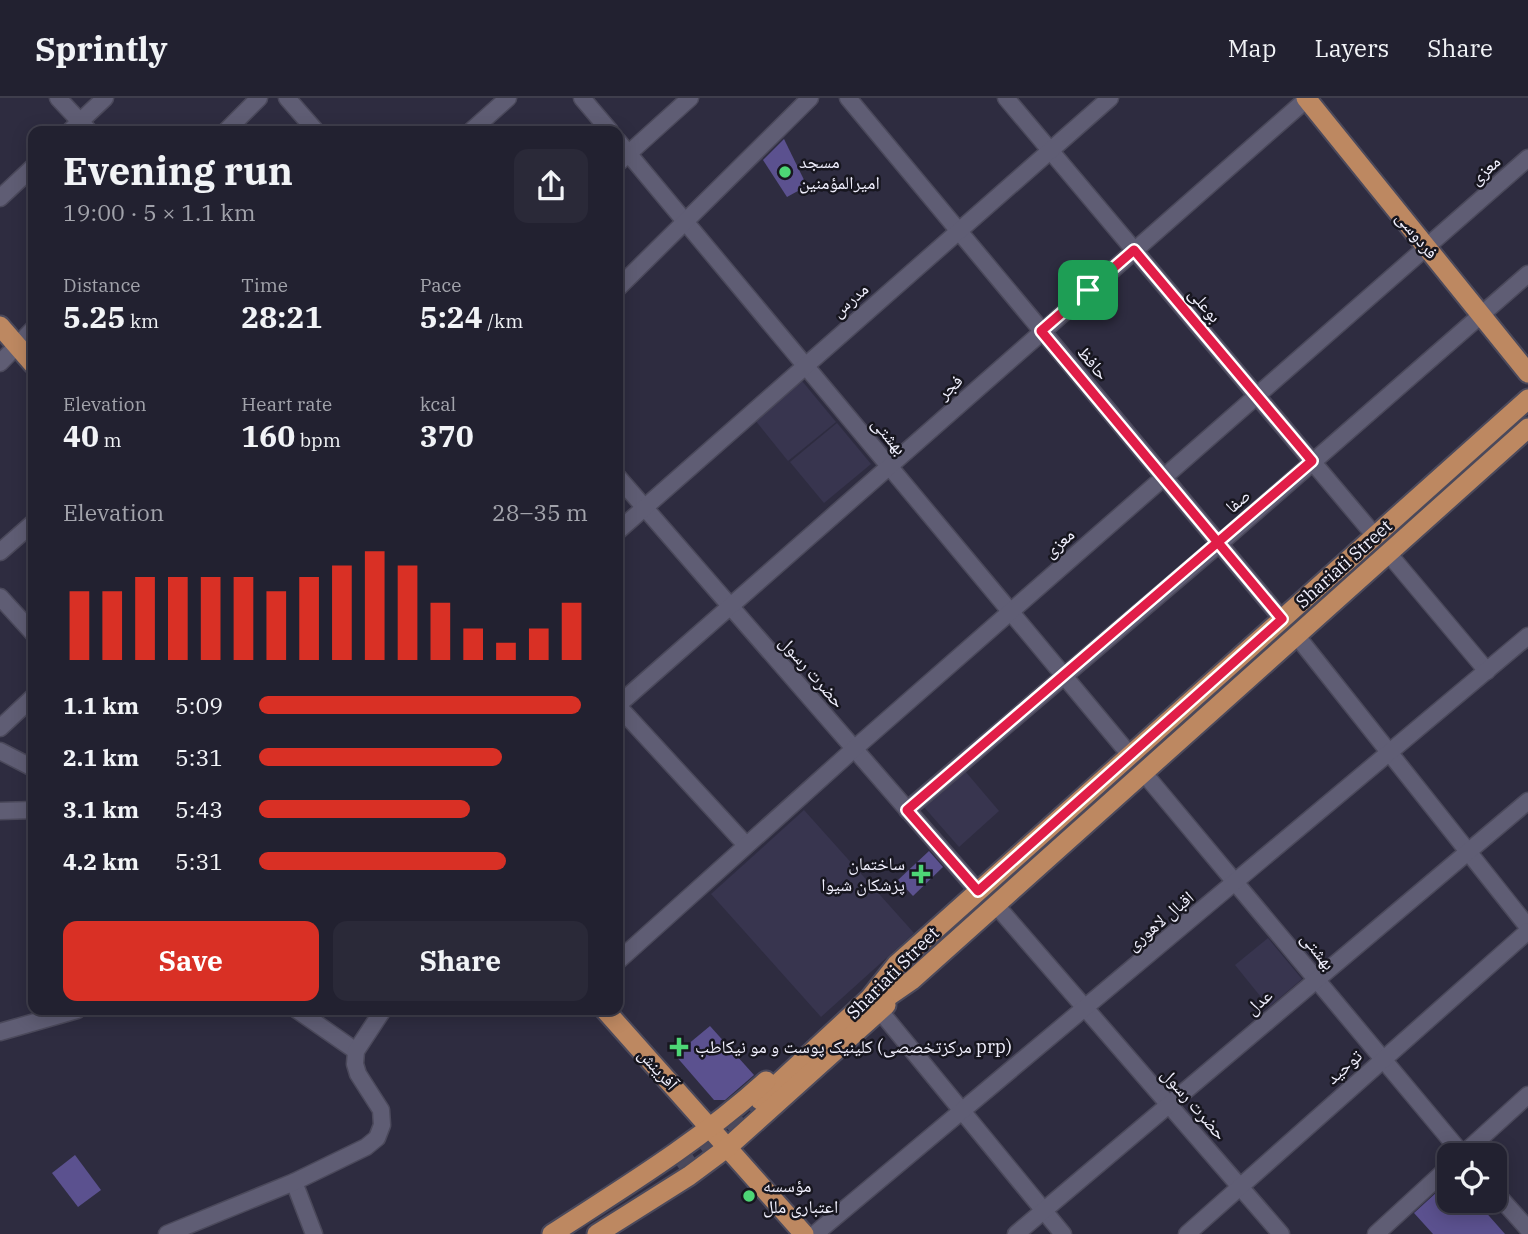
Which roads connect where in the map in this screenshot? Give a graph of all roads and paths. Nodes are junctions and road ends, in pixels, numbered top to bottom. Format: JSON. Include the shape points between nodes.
{"nodes":[{"id":1,"x":58,"y":98,"type":"edge"},
{"id":2,"x":105,"y":98,"type":"edge"},
{"id":3,"x":259,"y":98,"type":"edge"},
{"id":4,"x":287,"y":98,"type":"edge"},
{"id":5,"x":508,"y":98,"type":"edge"},
{"id":6,"x":582,"y":98,"type":"edge"},
{"id":7,"x":690,"y":98,"type":"edge"},
{"id":8,"x":810,"y":98,"type":"edge"},
{"id":9,"x":848,"y":98,"type":"edge"},
{"id":10,"x":1006,"y":98,"type":"edge"},
{"id":11,"x":1110,"y":98,"type":"edge"},
{"id":12,"x":1307,"y":98,"type":"edge"},
{"id":13,"x":79,"y":126,"type":"edge"},
{"id":14,"x":82,"y":126,"type":"edge"},
{"id":15,"x":231,"y":126,"type":"edge"},
{"id":16,"x":312,"y":126,"type":"edge"},
{"id":17,"x":477,"y":126,"type":"edge"},
{"id":18,"x":606,"y":126,"type":"edge"},
{"id":19,"x":1049,"y":150,"type":"junction"},
{"id":20,"x":623,"y":151,"type":"edge"},
{"id":21,"x":623,"y":155,"type":"edge"},
{"id":22,"x":1528,"y":158,"type":"edge"},
{"id":23,"x":28,"y":172,"type":"edge"},
{"id":24,"x":0,"y":198,"type":"edge"},
{"id":25,"x":684,"y":221,"type":"junction"},
{"id":26,"x":958,"y":230,"type":"junction"},
{"id":27,"x":1426,"y":247,"type":"junction"},
{"id":28,"x":1134,"y":250,"type":"junction"},
{"id":29,"x":1528,"y":274,"type":"edge"},
{"id":30,"x":623,"y":283,"type":"edge"},
{"id":31,"x":1481,"y":315,"type":"junction"},
{"id":32,"x":0,"y":326,"type":"edge"},
{"id":33,"x":1041,"y":331,"type":"junction"},
{"id":34,"x":28,"y":334,"type":"edge"},
{"id":35,"x":17,"y":345,"type":"junction"},
{"id":36,"x":28,"y":358,"type":"edge"},
{"id":37,"x":0,"y":363,"type":"edge"},
{"id":38,"x":805,"y":365,"type":"junction"},
{"id":39,"x":1528,"y":373,"type":"edge"},
{"id":40,"x":1257,"y":396,"type":"junction"},
{"id":41,"x":1528,"y":399,"type":"edge"},
{"id":42,"x":1528,"y":428,"type":"edge"},
{"id":43,"x":1312,"y":461,"type":"junction"},
{"id":44,"x":889,"y":467,"type":"junction"},
{"id":45,"x":1164,"y":477,"type":"junction"},
{"id":46,"x":623,"y":483,"type":"edge"},
{"id":47,"x":644,"y":508,"type":"junction"},
{"id":48,"x":28,"y":527,"type":"edge"},
{"id":49,"x":623,"y":527,"type":"edge"},
{"id":50,"x":1375,"y":536,"type":"junction"},
{"id":51,"x":1219,"y":544,"type":"junction"},
{"id":52,"x":0,"y":552,"type":"edge"},
{"id":53,"x":1388,"y":553,"type":"junction"},
{"id":54,"x":0,"y":597,"type":"edge"},
{"id":55,"x":729,"y":606,"type":"junction"},
{"id":56,"x":1010,"y":611,"type":"junction"},
{"id":57,"x":1282,"y":619,"type":"junction"},
{"id":58,"x":28,"y":628,"type":"edge"},
{"id":59,"x":1296,"y":635,"type":"junction"},
{"id":60,"x":1528,"y":636,"type":"edge"},
{"id":61,"x":1487,"y":671,"type":"junction"},
{"id":62,"x":1063,"y":675,"type":"junction"},
{"id":63,"x":623,"y":701,"type":"edge"},
{"id":64,"x":28,"y":702,"type":"edge"},
{"id":65,"x":623,"y":710,"type":"edge"},
{"id":66,"x":0,"y":728,"type":"edge"},
{"id":67,"x":854,"y":749,"type":"junction"},
{"id":68,"x":0,"y":751,"type":"edge"},
{"id":69,"x":1390,"y":753,"type":"junction"},
{"id":70,"x":1130,"y":755,"type":"junction"},
{"id":71,"x":28,"y":765,"type":"edge"},
{"id":72,"x":1143,"y":772,"type":"junction"},
{"id":73,"x":1528,"y":802,"type":"edge"},
{"id":74,"x":28,"y":810,"type":"edge"},
{"id":75,"x":907,"y":810,"type":"junction"},
{"id":76,"x":0,"y":811,"type":"edge"},
{"id":77,"x":746,"y":845,"type":"junction"},
{"id":78,"x":1468,"y":852,"type":"junction"},
{"id":79,"x":1237,"y":882,"type":"junction"},
{"id":80,"x":978,"y":891,"type":"junction"},
{"id":81,"x":995,"y":904,"type":"junction"},
{"id":82,"x":1528,"y":929,"type":"edge"},
{"id":83,"x":623,"y":956,"type":"edge"},
{"id":84,"x":1316,"y":979,"type":"junction"},
{"id":85,"x":912,"y":980,"type":"junction"},
{"id":86,"x":1086,"y":1009,"type":"junction"},
{"id":87,"x":880,"y":1011,"type":"junction"},
{"id":88,"x":60,"y":1015,"type":"edge"},
{"id":89,"x":305,"y":1015,"type":"edge"},
{"id":90,"x":380,"y":1015,"type":"edge"},
{"id":91,"x":609,"y":1015,"type":"edge"},
{"id":92,"x":0,"y":1032,"type":"edge"},
{"id":93,"x":356,"y":1051,"type":"junction"},
{"id":94,"x":1382,"y":1059,"type":"junction"},
{"id":95,"x":1528,"y":1095,"type":"edge"},
{"id":96,"x":761,"y":1103,"type":"junction"},
{"id":97,"x":1169,"y":1104,"type":"junction"},
{"id":98,"x":962,"y":1112,"type":"junction"},
{"id":99,"x":711,"y":1128,"type":"junction"},
{"id":100,"x":1453,"y":1143,"type":"edge"},
{"id":101,"x":1476,"y":1143,"type":"edge"},
{"id":102,"x":728,"y":1147,"type":"junction"},
{"id":103,"x":680,"y":1166,"type":"junction"},
{"id":104,"x":1437,"y":1178,"type":"edge"},
{"id":105,"x":293,"y":1182,"type":"junction"},
{"id":106,"x":1240,"y":1186,"type":"junction"},
{"id":107,"x":1507,"y":1206,"type":"edge"},
{"id":108,"x":1044,"y":1211,"type":"junction"},
{"id":109,"x":1528,"y":1229,"type":"edge"},
{"id":110,"x":167,"y":1234,"type":"edge"},
{"id":111,"x":314,"y":1234,"type":"edge"},
{"id":112,"x":552,"y":1234,"type":"edge"},
{"id":113,"x":569,"y":1234,"type":"edge"},
{"id":114,"x":580,"y":1234,"type":"edge"},
{"id":115,"x":597,"y":1234,"type":"edge"},
{"id":116,"x":804,"y":1234,"type":"edge"},
{"id":117,"x":815,"y":1234,"type":"edge"},
{"id":118,"x":1016,"y":1234,"type":"edge"},
{"id":119,"x":1063,"y":1234,"type":"edge"},
{"id":120,"x":1187,"y":1234,"type":"edge"},
{"id":121,"x":1281,"y":1234,"type":"edge"},
{"id":122,"x":1376,"y":1234,"type":"edge"}],
"edges":[{"from":1,"to":13,"type":"street"},
{"from":2,"to":14,"type":"street"},
{"from":3,"to":15,"type":"street"},
{"from":4,"to":16,"type":"street"},
{"from":5,"to":17,"type":"street"},
{"from":6,"to":18,"type":"street"},
{"from":7,"to":20,"type":"street"},
{"from":8,"to":25,"type":"street"},
{"from":9,"to":26,"type":"street","name":"حافظ"},
{"from":10,"to":19,"type":"street","name":"بوعلی"},
{"from":11,"to":19,"type":"street","name":"مدرس"},
{"from":12,"to":27,"type":"main road","name":"فردوسی"},
{"from":12,"to":28,"type":"street","name":"فجر"},
{"from":19,"to":26,"type":"street","name":"مدرس"},
{"from":19,"to":28,"type":"street","name":"بوعلی"},
{"from":21,"to":25,"type":"street","name":"بهشتی"},
{"from":22,"to":27,"type":"street","name":"معزی"},
{"from":23,"to":24,"type":"street"},
{"from":25,"to":30,"type":"street"},
{"from":25,"to":38,"type":"street","name":"بهشتی"},
{"from":26,"to":33,"type":"street","name":"حافظ"},
{"from":26,"to":38,"type":"street","name":"مدرس"},
{"from":27,"to":31,"type":"main road","name":"فردوسی"},
{"from":27,"to":40,"type":"street","name":"معزی"},
{"from":28,"to":33,"type":"street","name":"فجر"},
{"from":28,"to":40,"type":"street","name":"بوعلی"},
{"from":29,"to":31,"type":"street","name":"صفا"},
{"from":31,"to":39,"type":"main road","name":"فردوسی"},
{"from":31,"to":43,"type":"street","name":"صفا"},
{"from":32,"to":35,"type":"main road"},
{"from":33,"to":44,"type":"street","name":"فجر"},
{"from":33,"to":45,"type":"street","name":"حافظ"},
{"from":34,"to":35,"type":"street"},
{"from":35,"to":36,"type":"main road"},
{"from":35,"to":37,"type":"street"},
{"from":38,"to":44,"type":"street","name":"بهشتی"},
{"from":38,"to":47,"type":"street","name":"مدرس"},
{"from":40,"to":43,"type":"street","name":"بوعلی"},
{"from":40,"to":45,"type":"street","name":"معزی"},
{"from":41,"to":50,"type":"main road","name":"Shariati Street"},
{"from":42,"to":53,"type":"main road","name":"Shariati Street"},
{"from":43,"to":50,"type":"street","name":"بوعلی"},
{"from":43,"to":51,"type":"street","name":"صفا"},
{"from":44,"to":55,"type":"street","name":"فجر"},
{"from":44,"to":56,"type":"street","name":"بهشتی"},
{"from":45,"to":51,"type":"street","name":"حافظ"},
{"from":45,"to":56,"type":"street","name":"معزی"},
{"from":46,"to":47,"type":"street","name":"حضرت رسول"},
{"from":47,"to":49,"type":"street","name":"مدرس"},
{"from":47,"to":55,"type":"street","name":"حضرت رسول"},
{"from":48,"to":52,"type":"street"},
{"from":50,"to":57,"type":"main road","name":"Shariati Street"},
{"from":51,"to":57,"type":"street","name":"حافظ"},
{"from":51,"to":62,"type":"street","name":"صفا"},
{"from":53,"to":59,"type":"main road","name":"Shariati Street"},
{"from":53,"to":61,"type":"street"},
{"from":54,"to":58,"type":"street"},
{"from":55,"to":63,"type":"street","name":"فجر"},
{"from":55,"to":67,"type":"street","name":"حضرت رسول"},
{"from":56,"to":62,"type":"street","name":"بهشتی"},
{"from":56,"to":67,"type":"street","name":"معزی"},
{"from":57,"to":70,"type":"main road","name":"Shariati Street"},
{"from":59,"to":69,"type":"street"},
{"from":59,"to":72,"type":"main road","name":"Shariati Street"},
{"from":60,"to":61,"type":"street","name":"اقبال لاهوری"},
{"from":61,"to":69,"type":"street","name":"اقبال لاهوری"},
{"from":62,"to":70,"type":"street","name":"بهشتی"},
{"from":62,"to":75,"type":"street","name":"صفا"},
{"from":64,"to":66,"type":"street"},
{"from":65,"to":77,"type":"street"},
{"from":67,"to":75,"type":"street","name":"حضرت رسول"},
{"from":67,"to":77,"type":"street","name":"معزی"},
{"from":68,"to":71,"type":"street"},
{"from":69,"to":78,"type":"street"},
{"from":69,"to":79,"type":"street","name":"اقبال لاهوری"},
{"from":70,"to":80,"type":"main road","name":"Shariati Street"},
{"from":72,"to":79,"type":"street","name":"بهشتی"},
{"from":72,"to":81,"type":"main road","name":"Shariati Street"},
{"from":73,"to":78,"type":"street","name":"عدل"},
{"from":74,"to":76,"type":"street"},
{"from":75,"to":80,"type":"street","name":"حضرت رسول"},
{"from":77,"to":83,"type":"street","name":"معزی"},
{"from":78,"to":82,"type":"street"},
{"from":78,"to":84,"type":"street","name":"عدل"},
{"from":79,"to":84,"type":"street","name":"بهشتی"},
{"from":79,"to":86,"type":"street","name":"اقبال لاهوری"},
{"from":80,"to":96,"type":"main road","name":"Shariati Street","via":[[897,964],[870,998]]},
{"from":81,"to":85,"type":"main road","name":"Shariati Street"},
{"from":81,"to":86,"type":"street","name":"حضرت رسول"},
{"from":82,"to":94,"type":"street","name":"توحید"},
{"from":84,"to":94,"type":"street","name":"بهشتی"},
{"from":84,"to":97,"type":"street","name":"عدل"},
{"from":85,"to":87,"type":"main road"},
{"from":85,"to":96,"type":"main road","name":"Shariati Street","via":[[875,1004]]},
{"from":86,"to":97,"type":"street","name":"حضرت رسول"},
{"from":86,"to":98,"type":"street","name":"اقبال لاهوری"},
{"from":87,"to":96,"type":"main road"},
{"from":87,"to":98,"type":"street"},
{"from":88,"to":92,"type":"street"},
{"from":89,"to":93,"type":"street"},
{"from":90,"to":93,"type":"street"},
{"from":91,"to":99,"type":"main road","name":"آفرینش"},
{"from":93,"to":105,"type":"street","via":[[358,1074],[381,1110],[381,1132],[366,1147]]},
{"from":94,"to":100,"type":"street","name":"بهشتی"},
{"from":94,"to":106,"type":"street","name":"توحید"},
{"from":95,"to":101,"type":"street"},
{"from":96,"to":99,"type":"main road"},
{"from":96,"to":102,"type":"main road"},
{"from":97,"to":106,"type":"street","name":"حضرت رسول"},
{"from":97,"to":108,"type":"street","name":"عدل"},
{"from":98,"to":108,"type":"street"},
{"from":98,"to":117,"type":"street","name":"اقبال لاهوری"},
{"from":99,"to":102,"type":"main road","name":"آفرینش"},
{"from":99,"to":103,"type":"main road"},
{"from":102,"to":103,"type":"main road"},
{"from":102,"to":116,"type":"main road","name":"آفرینش"},
{"from":103,"to":112,"type":"main road"},
{"from":103,"to":113,"type":"main road"},
{"from":103,"to":114,"type":"main road"},
{"from":103,"to":115,"type":"main road"},
{"from":104,"to":122,"type":"street"},
{"from":105,"to":110,"type":"street"},
{"from":105,"to":111,"type":"street"},
{"from":106,"to":120,"type":"street","name":"توحید"},
{"from":106,"to":121,"type":"street","name":"حضرت رسول"},
{"from":107,"to":109,"type":"street"},
{"from":108,"to":118,"type":"street","name":"عدل"},
{"from":108,"to":119,"type":"street"}]}
